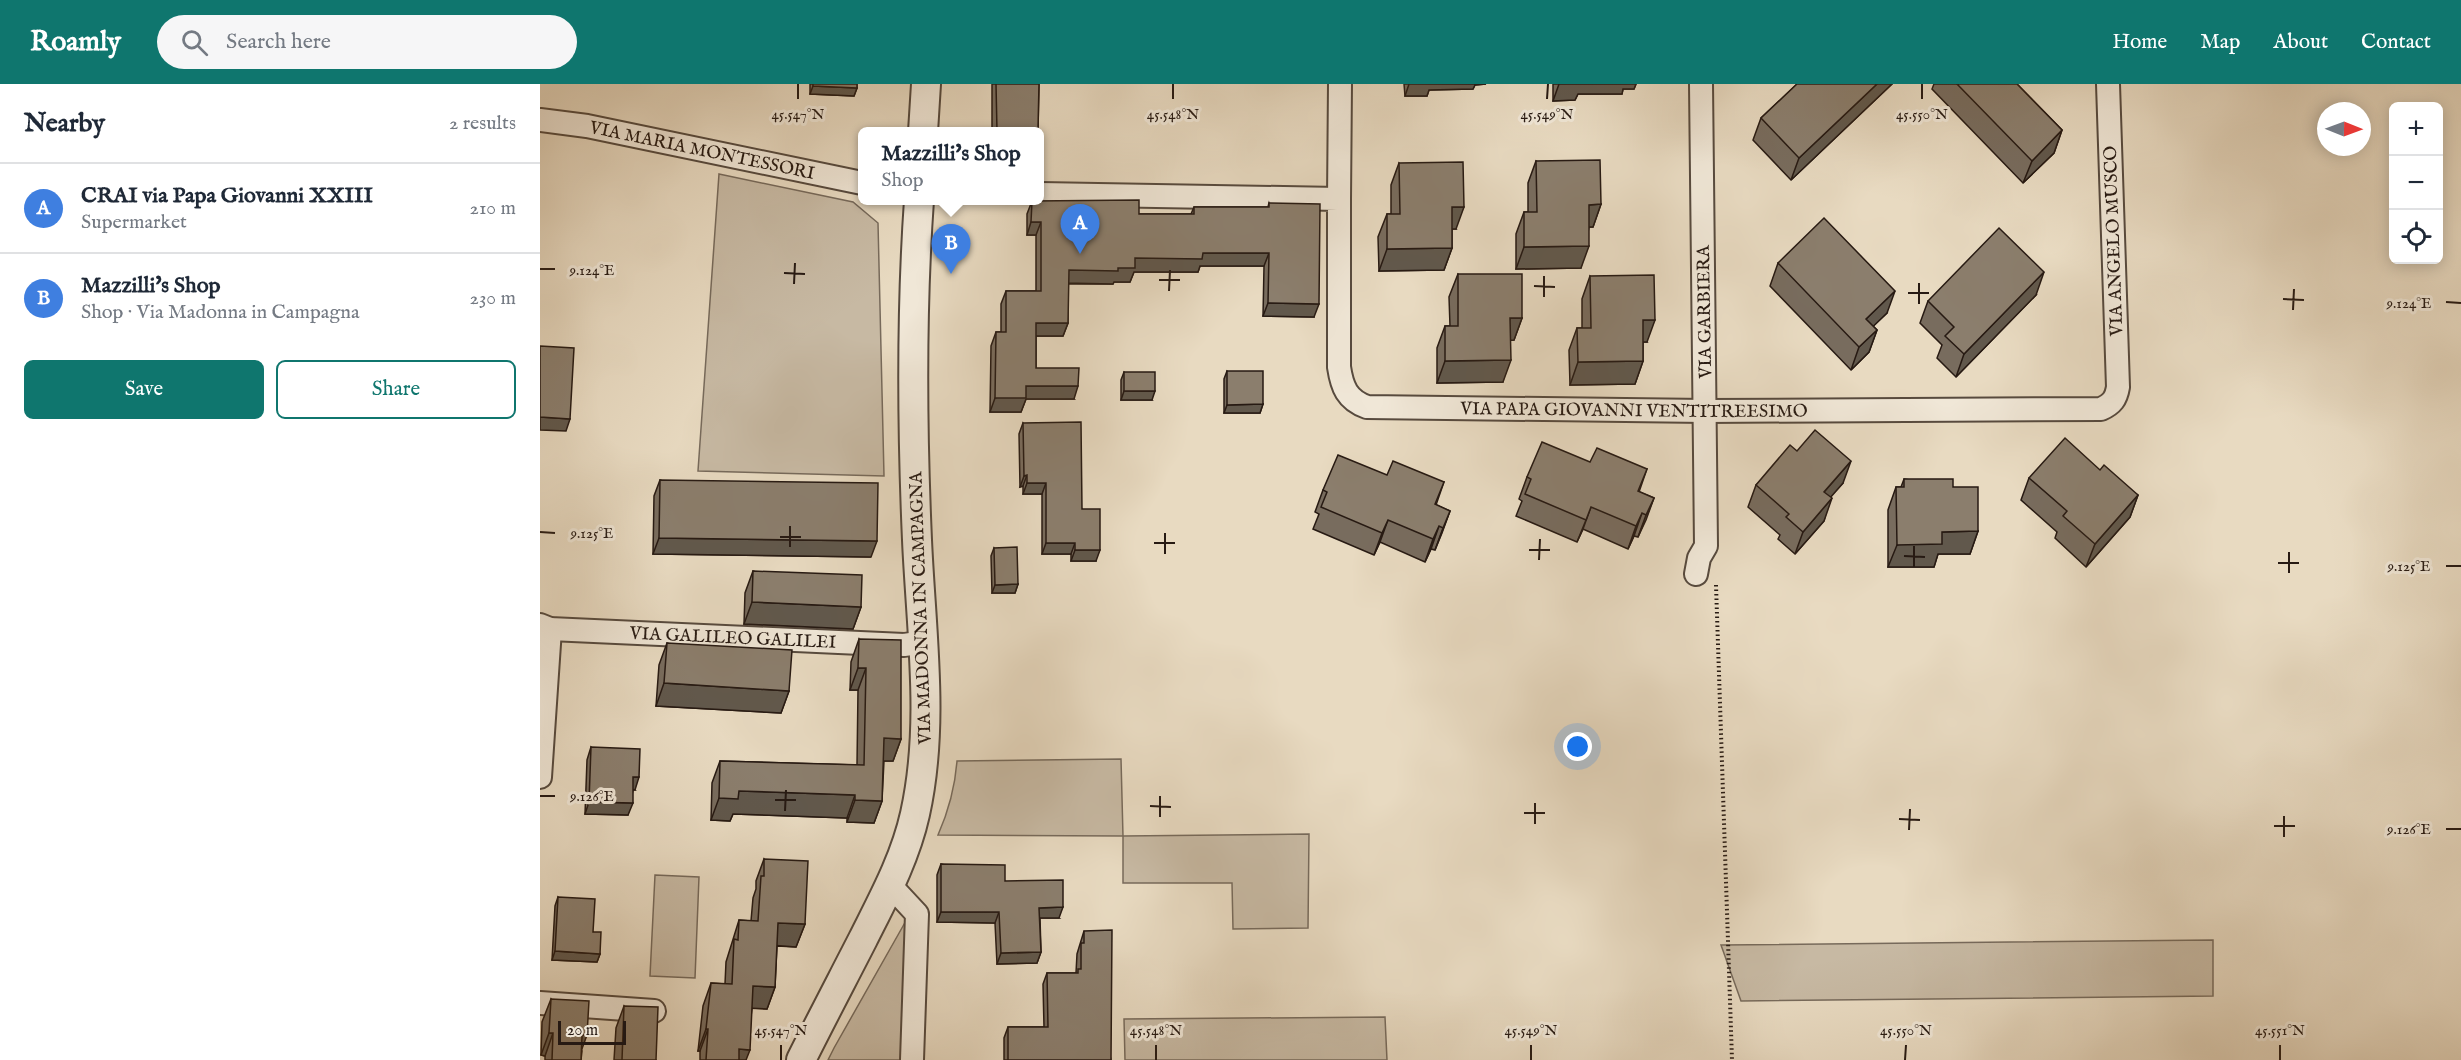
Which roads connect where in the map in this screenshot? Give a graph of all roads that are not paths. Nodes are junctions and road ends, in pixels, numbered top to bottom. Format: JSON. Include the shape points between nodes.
{"nodes":[{"id":1,"x":926,"y":84,"type":"edge"},
{"id":2,"x":1341,"y":84,"type":"edge"},
{"id":3,"x":1701,"y":84,"type":"edge"},
{"id":4,"x":2108,"y":84,"type":"edge"},
{"id":5,"x":540,"y":120,"type":"edge"},
{"id":6,"x":924,"y":127,"type":"edge"},
{"id":7,"x":858,"y":182,"type":"edge"},
{"id":8,"x":1044,"y":194,"type":"edge"},
{"id":9,"x":1340,"y":199,"type":"junction"},
{"id":10,"x":919,"y":205,"type":"edge"},
{"id":11,"x":2116,"y":397,"type":"joint"},
{"id":12,"x":1706,"y":411,"type":"junction"},
{"id":13,"x":1696,"y":574,"type":"road end"},
{"id":14,"x":545,"y":627,"type":"edge"},
{"id":15,"x":925,"y":642,"type":"junction"},
{"id":16,"x":540,"y":777,"type":"edge"},
{"id":17,"x":890,"y":885,"type":"junction"},
{"id":18,"x":540,"y":1003,"type":"edge"},
{"id":19,"x":656,"y":1011,"type":"edge"},
{"id":20,"x":801,"y":1060,"type":"edge"},
{"id":21,"x":912,"y":1060,"type":"edge"}],
"edges":[{"from":1,"to":6,"type":"street"},
{"from":2,"to":9,"type":"street","name":"VIA PAPA GIOVANNI VENTITREESIMO"},
{"from":3,"to":12,"type":"street","name":"VIA GARBIERA"},
{"from":4,"to":11,"type":"street","name":"VIA ANGELO MUSCO"},
{"from":5,"to":7,"type":"street","name":"VIA MARIA MONTESSORI","via":[[587,126]]},
{"from":8,"to":9,"type":"street"},
{"from":9,"to":12,"type":"street","name":"VIA PAPA GIOVANNI VENTITREESIMO","via":[[1339,367],[1344,388],[1357,404]]},
{"from":10,"to":15,"type":"street","name":"VIA MADONNA IN CAMPAGNA","via":[[912,338],[917,542]]},
{"from":11,"to":12,"type":"street","name":"VIA PAPA GIOVANNI VENTITREESIMO","via":[[2101,409]]},
{"from":12,"to":13,"type":"street","name":"VIA GARBIERA","via":[[1706,546]]},
{"from":14,"to":15,"type":"street","name":"VIA GALILEO GALILEI","via":[[904,645]]},
{"from":14,"to":16,"type":"street"},
{"from":15,"to":17,"type":"street","name":"VIA MADONNA IN CAMPAGNA","via":[[926,748],[906,846]]},
{"from":17,"to":20,"type":"street","name":"VIA MADONNA IN CAMPAGNA"},
{"from":17,"to":21,"type":"street","via":[[917,914]]},
{"from":18,"to":19,"type":"street"}]}
